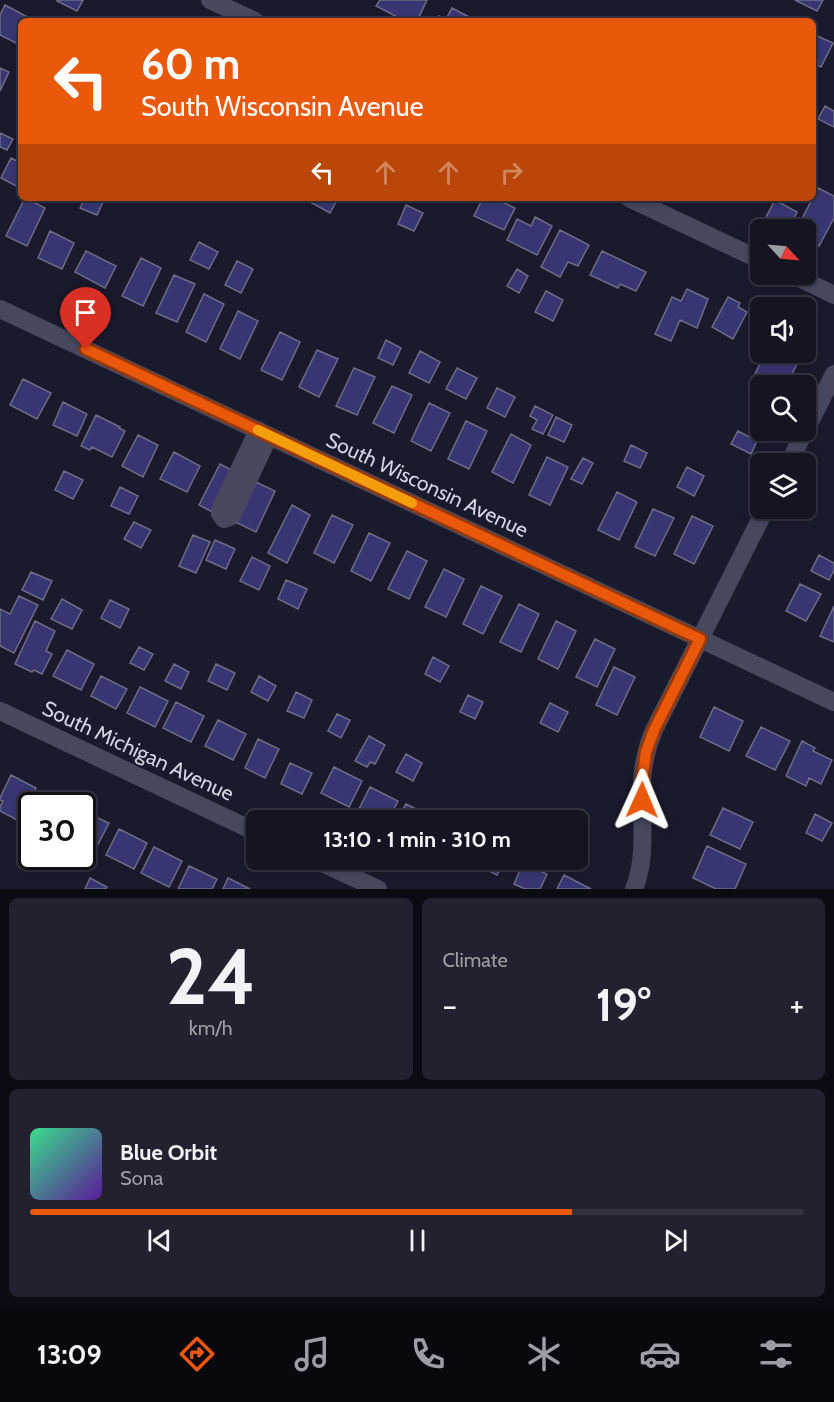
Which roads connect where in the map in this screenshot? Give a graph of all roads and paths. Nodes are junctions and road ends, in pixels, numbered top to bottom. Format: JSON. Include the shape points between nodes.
{"nodes":[{"id":1,"x":210,"y":0,"type":"edge"},
{"id":2,"x":249,"y":18,"type":"edge"},
{"id":3,"x":635,"y":201,"type":"edge"},
{"id":4,"x":750,"y":255,"type":"edge"},
{"id":5,"x":814,"y":285,"type":"edge"},
{"id":6,"x":834,"y":295,"type":"edge"},
{"id":7,"x":0,"y":309,"type":"edge"},
{"id":8,"x":834,"y":374,"type":"edge"},
{"id":9,"x":816,"y":409,"type":"edge"},
{"id":10,"x":760,"y":519,"type":"edge"},
{"id":11,"x":700,"y":639,"type":"junction"},
{"id":12,"x":834,"y":702,"type":"edge"},
{"id":13,"x":0,"y":711,"type":"edge"},
{"id":14,"x":246,"y":826,"type":"edge"},
{"id":15,"x":337,"y":870,"type":"edge"},
{"id":16,"x":378,"y":889,"type":"edge"},
{"id":17,"x":634,"y":889,"type":"edge"}],
"edges":[{"from":1,"to":2,"type":"street"},
{"from":3,"to":4,"type":"street"},
{"from":5,"to":6,"type":"street"},
{"from":7,"to":11,"type":"street","name":"South Wisconsin Avenue"},
{"from":8,"to":9,"type":"street"},
{"from":10,"to":11,"type":"street"},
{"from":11,"to":12,"type":"street","name":"South Wisconsin Avenue"},
{"from":11,"to":17,"type":"street","via":[[646,752],[641,860]]},
{"from":13,"to":14,"type":"street","name":"South Michigan Avenue"},
{"from":15,"to":16,"type":"street"}]}
